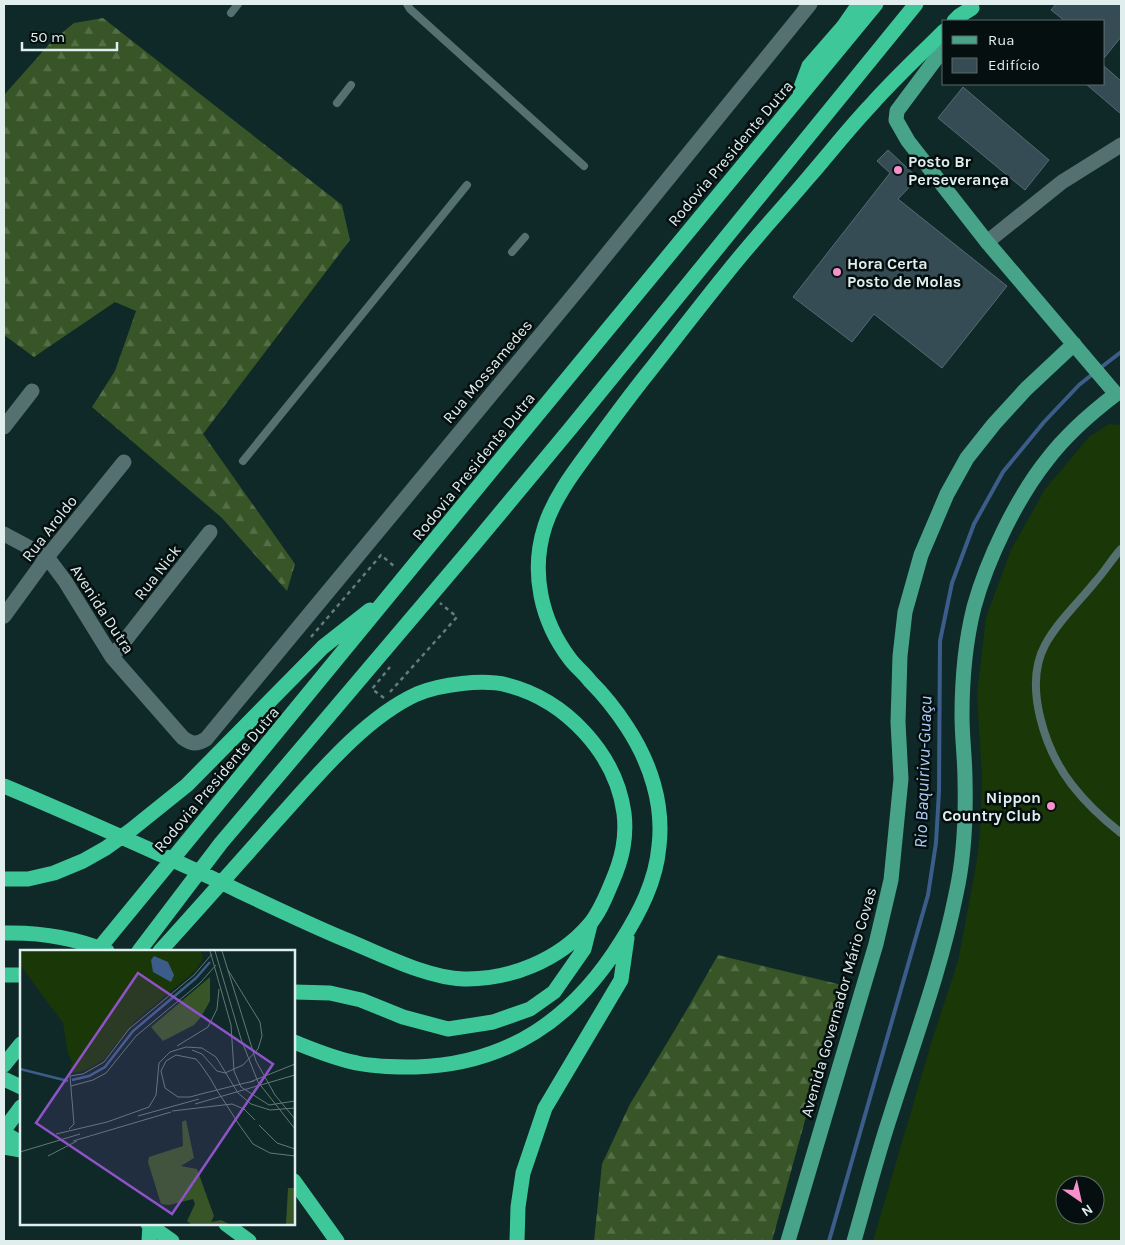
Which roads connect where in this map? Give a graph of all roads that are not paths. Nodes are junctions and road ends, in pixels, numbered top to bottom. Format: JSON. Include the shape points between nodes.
{"nodes":[{"id":1,"x":238,"y":4,"type":"edge"},
{"id":2,"x":408,"y":4,"type":"edge"},
{"id":3,"x":810,"y":4,"type":"edge"},
{"id":4,"x":859,"y":4,"type":"edge"},
{"id":5,"x":876,"y":4,"type":"edge"},
{"id":6,"x":916,"y":4,"type":"edge"},
{"id":7,"x":231,"y":13,"type":"dead end"},
{"id":8,"x":969,"y":15,"type":"edge"},
{"id":9,"x":956,"y":20,"type":"edge"},
{"id":10,"x":942,"y":33,"type":"edge"},
{"id":11,"x":942,"y":51,"type":"edge"},
{"id":12,"x":351,"y":85,"type":"dead end"},
{"id":13,"x":796,"y":100,"type":"junction"},
{"id":14,"x":337,"y":103,"type":"dead end"},
{"id":15,"x":1121,"y":145,"type":"edge"},
{"id":16,"x":584,"y":166,"type":"dead end"},
{"id":17,"x":466,"y":184,"type":"dead end"},
{"id":18,"x":524,"y":237,"type":"dead end"},
{"id":19,"x":987,"y":242,"type":"junction"},
{"id":20,"x":512,"y":252,"type":"dead end"},
{"id":21,"x":1074,"y":344,"type":"junction"},
{"id":22,"x":32,"y":390,"type":"dead end"},
{"id":23,"x":1118,"y":392,"type":"edge"},
{"id":24,"x":4,"y":426,"type":"edge"},
{"id":25,"x":243,"y":461,"type":"dead end"},
{"id":26,"x":124,"y":462,"type":"dead end"},
{"id":27,"x":210,"y":532,"type":"dead end"},
{"id":28,"x":4,"y":534,"type":"edge"},
{"id":29,"x":1121,"y":548,"type":"edge"},
{"id":30,"x":47,"y":557,"type":"junction"},
{"id":31,"x":395,"y":590,"type":"junction"},
{"id":32,"x":4,"y":616,"type":"edge"},
{"id":33,"x":112,"y":657,"type":"junction"},
{"id":34,"x":183,"y":738,"type":"joint"},
{"id":35,"x":4,"y":786,"type":"edge"},
{"id":36,"x":1121,"y":833,"type":"edge"},
{"id":37,"x":4,"y":879,"type":"edge"},
{"id":38,"x":590,"y":923,"type":"junction"},
{"id":39,"x":628,"y":931,"type":"junction"},
{"id":40,"x":4,"y":933,"type":"edge"},
{"id":41,"x":98,"y":950,"type":"edge"},
{"id":42,"x":105,"y":950,"type":"edge"},
{"id":43,"x":140,"y":950,"type":"edge"},
{"id":44,"x":161,"y":950,"type":"edge"},
{"id":45,"x":4,"y":975,"type":"edge"},
{"id":46,"x":20,"y":975,"type":"edge"},
{"id":47,"x":295,"y":992,"type":"edge"},
{"id":48,"x":295,"y":1042,"type":"edge"},
{"id":49,"x":20,"y":1045,"type":"edge"},
{"id":50,"x":4,"y":1065,"type":"edge"},
{"id":51,"x":4,"y":1079,"type":"edge"},
{"id":52,"x":20,"y":1087,"type":"edge"},
{"id":53,"x":20,"y":1108,"type":"edge"},
{"id":54,"x":4,"y":1131,"type":"edge"},
{"id":55,"x":20,"y":1142,"type":"edge"},
{"id":56,"x":4,"y":1147,"type":"edge"},
{"id":57,"x":20,"y":1150,"type":"edge"},
{"id":58,"x":295,"y":1182,"type":"edge"},
{"id":59,"x":149,"y":1225,"type":"edge"},
{"id":60,"x":150,"y":1225,"type":"edge"},
{"id":61,"x":227,"y":1225,"type":"edge"},
{"id":62,"x":149,"y":1241,"type":"edge"},
{"id":63,"x":172,"y":1241,"type":"edge"},
{"id":64,"x":249,"y":1241,"type":"edge"},
{"id":65,"x":338,"y":1241,"type":"edge"},
{"id":66,"x":517,"y":1241,"type":"edge"},
{"id":67,"x":788,"y":1241,"type":"edge"},
{"id":68,"x":854,"y":1241,"type":"edge"}],
"edges":[{"from":1,"to":7,"type":"lane"},
{"from":2,"to":16,"type":"lane","via":[[410,10]]},
{"from":3,"to":34,"type":"street","name":"Rua Mossamedes","via":[[206,739],[199,744],[191,744]]},
{"from":4,"to":13,"type":"highway","via":[[809,66]]},
{"from":5,"to":13,"type":"highway","name":"Rodovia Presidente Dutra"},
{"from":6,"to":43,"type":"highway","via":[[466,555],[221,843]]},
{"from":8,"to":9,"type":"highway"},
{"from":10,"to":39,"type":"highway","via":[[870,106],[727,273],[612,419],[566,483],[545,526],[539,556],[539,587],[546,618],[570,658],[628,728],[654,785],[660,846],[652,884]]},
{"from":11,"to":19,"type":"main road","via":[[897,111],[896,120],[908,141]]},
{"from":12,"to":14,"type":"lane"},
{"from":13,"to":31,"type":"highway","name":"Rodovia Presidente Dutra"},
{"from":15,"to":19,"type":"street","via":[[1062,182]]},
{"from":17,"to":25,"type":"lane"},
{"from":18,"to":20,"type":"lane"},
{"from":19,"to":21,"type":"main road"},
{"from":21,"to":23,"type":"main road","via":[[1103,380]]},
{"from":21,"to":67,"type":"main road","name":"Avenida Governador Mário Covas","via":[[1026,389],[967,458],[947,494],[921,555],[904,612],[898,722],[901,779],[891,880],[876,944]]},
{"from":22,"to":24,"type":"street"},
{"from":23,"to":68,"type":"main road","via":[[1085,419],[1046,460],[996,547],[974,608],[963,673],[965,782],[963,847],[957,892],[929,998]]},
{"from":26,"to":30,"type":"street","name":"Rua Aroldo"},
{"from":27,"to":33,"type":"street","name":"Rua Nick"},
{"from":28,"to":30,"type":"street","name":"Avenida Dutra"},
{"from":29,"to":36,"type":"lane","via":[[1045,645],[1036,683],[1041,718],[1058,763],[1089,805]]},
{"from":30,"to":32,"type":"street","name":"Rua Aroldo"},
{"from":30,"to":33,"type":"street","name":"Avenida Dutra","via":[[66,581]]},
{"from":31,"to":37,"type":"highway","via":[[324,647],[187,785],[131,830],[83,861],[54,873],[28,879]]},
{"from":31,"to":41,"type":"highway","name":"Rodovia Presidente Dutra"},
{"from":33,"to":34,"type":"street","name":"Avenida Dutra"},
{"from":35,"to":38,"type":"highway","via":[[143,846],[304,922],[409,966],[443,976],[464,979],[517,971],[567,947]]},
{"from":38,"to":44,"type":"highway","via":[[604,901],[624,853],[621,798],[613,774],[597,747],[581,727],[530,693],[505,684],[446,685],[419,693],[382,713],[352,740]]},
{"from":38,"to":47,"type":"highway","via":[[584,948],[554,992],[530,1009],[493,1022],[448,1029],[403,1017],[362,1000],[330,993]]},
{"from":39,"to":48,"type":"highway","via":[[610,960],[563,1011],[535,1033],[502,1050],[438,1066],[390,1068],[322,1054]]},
{"from":39,"to":66,"type":"highway","via":[[621,980],[545,1108],[523,1173]]},
{"from":40,"to":42,"type":"highway","via":[[44,935],[91,944]]},
{"from":45,"to":46,"type":"highway"},
{"from":49,"to":50,"type":"highway"},
{"from":51,"to":52,"type":"highway"},
{"from":53,"to":54,"type":"highway"},
{"from":54,"to":55,"type":"highway"},
{"from":56,"to":57,"type":"highway"},
{"from":58,"to":65,"type":"highway"},
{"from":59,"to":62,"type":"highway"},
{"from":60,"to":63,"type":"highway"},
{"from":61,"to":64,"type":"highway"}]}
